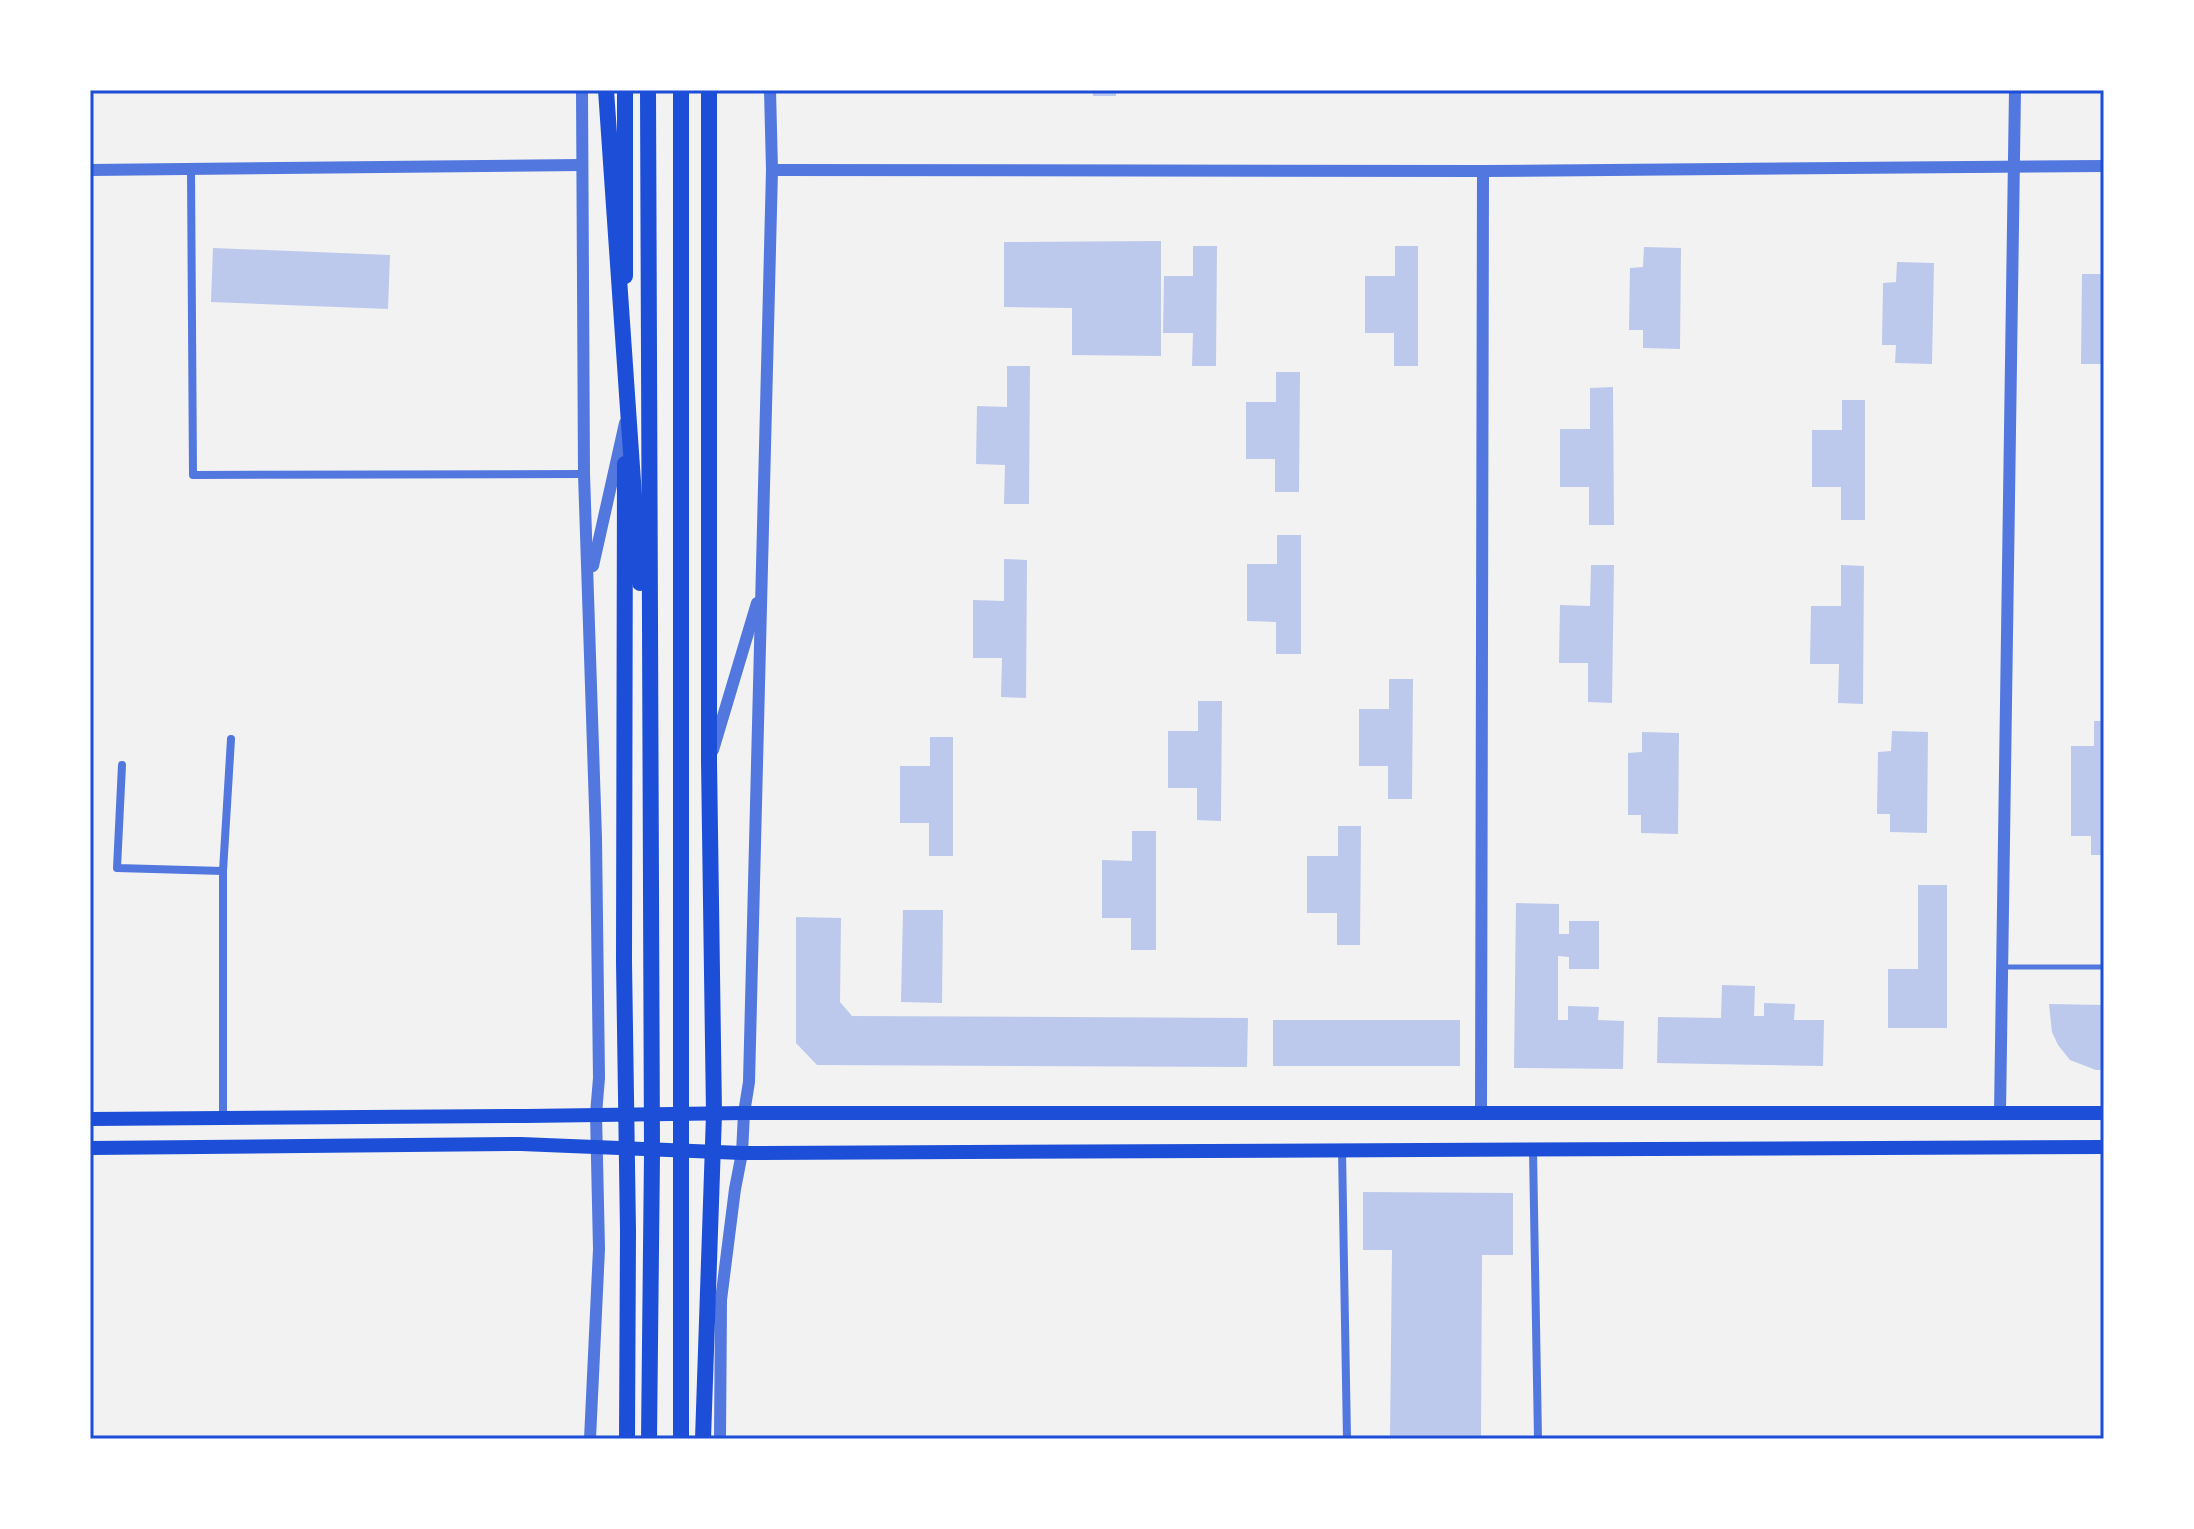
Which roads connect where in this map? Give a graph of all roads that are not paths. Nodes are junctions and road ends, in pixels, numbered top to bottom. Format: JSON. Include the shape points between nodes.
{"nodes":[{"id":1,"x":582,"y":90,"type":"edge"},
{"id":2,"x":606,"y":90,"type":"edge"},
{"id":3,"x":625,"y":90,"type":"edge"},
{"id":4,"x":648,"y":90,"type":"edge"},
{"id":5,"x":681,"y":90,"type":"edge"},
{"id":6,"x":709,"y":90,"type":"edge"},
{"id":7,"x":770,"y":90,"type":"edge"},
{"id":8,"x":2015,"y":90,"type":"edge"},
{"id":9,"x":582,"y":165,"type":"junction"},
{"id":10,"x":2015,"y":166,"type":"junction"},
{"id":11,"x":2104,"y":166,"type":"edge"},
{"id":12,"x":90,"y":170,"type":"edge"},
{"id":13,"x":191,"y":170,"type":"junction"},
{"id":14,"x":772,"y":170,"type":"junction"},
{"id":15,"x":1483,"y":171,"type":"junction"},
{"id":16,"x":625,"y":420,"type":"junction"},
{"id":17,"x":584,"y":474,"type":"junction"},
{"id":18,"x":589,"y":584,"type":"junction"},
{"id":19,"x":762,"y":586,"type":"junction"},
{"id":20,"x":650,"y":738,"type":"junction"},
{"id":21,"x":231,"y":739,"type":"dead end"},
{"id":22,"x":709,"y":761,"type":"junction"},
{"id":23,"x":122,"y":765,"type":"dead end"},
{"id":24,"x":223,"y":871,"type":"junction"},
{"id":25,"x":2003,"y":967,"type":"junction"},
{"id":26,"x":2104,"y":967,"type":"edge"},
{"id":27,"x":1481,"y":1112,"type":"junction"},
{"id":28,"x":744,"y":1113,"type":"junction"},
{"id":29,"x":2000,"y":1113,"type":"junction"},
{"id":30,"x":2104,"y":1113,"type":"edge"},
{"id":31,"x":596,"y":1114,"type":"junction"},
{"id":32,"x":714,"y":1114,"type":"junction"},
{"id":33,"x":625,"y":1115,"type":"junction"},
{"id":34,"x":223,"y":1118,"type":"junction"},
{"id":35,"x":90,"y":1119,"type":"edge"},
{"id":36,"x":597,"y":1147,"type":"junction"},
{"id":37,"x":2104,"y":1147,"type":"edge"},
{"id":38,"x":90,"y":1148,"type":"edge"},
{"id":39,"x":626,"y":1149,"type":"junction"},
{"id":40,"x":1342,"y":1150,"type":"junction"},
{"id":41,"x":713,"y":1151,"type":"junction"},
{"id":42,"x":1533,"y":1151,"type":"junction"},
{"id":43,"x":742,"y":1153,"type":"junction"},
{"id":44,"x":590,"y":1439,"type":"edge"},
{"id":45,"x":627,"y":1439,"type":"edge"},
{"id":46,"x":649,"y":1439,"type":"edge"},
{"id":47,"x":681,"y":1439,"type":"edge"},
{"id":48,"x":703,"y":1439,"type":"edge"},
{"id":49,"x":720,"y":1439,"type":"edge"},
{"id":50,"x":1347,"y":1439,"type":"edge"},
{"id":51,"x":1538,"y":1439,"type":"edge"}],
"edges":[{"from":1,"to":9,"type":"street"},
{"from":2,"to":20,"type":"main road"},
{"from":3,"to":16,"type":"main road"},
{"from":4,"to":20,"type":"main road"},
{"from":5,"to":47,"type":"main road"},
{"from":6,"to":22,"type":"main road"},
{"from":7,"to":14,"type":"street"},
{"from":8,"to":10,"type":"street"},
{"from":9,"to":13,"type":"street"},
{"from":9,"to":17,"type":"street"},
{"from":10,"to":11,"type":"street"},
{"from":10,"to":15,"type":"street"},
{"from":10,"to":25,"type":"street"},
{"from":12,"to":13,"type":"street"},
{"from":13,"to":17,"type":"street","via":[[193,475]]},
{"from":14,"to":15,"type":"street"},
{"from":14,"to":19,"type":"street"},
{"from":15,"to":27,"type":"street"},
{"from":16,"to":18,"type":"street"},
{"from":16,"to":33,"type":"main road"},
{"from":17,"to":18,"type":"street"},
{"from":18,"to":31,"type":"street"},
{"from":19,"to":22,"type":"street"},
{"from":19,"to":28,"type":"street"},
{"from":20,"to":46,"type":"main road"},
{"from":21,"to":24,"type":"street"},
{"from":22,"to":32,"type":"main road"},
{"from":23,"to":24,"type":"street","via":[[117,868]]},
{"from":24,"to":34,"type":"street"},
{"from":25,"to":26,"type":"lane"},
{"from":25,"to":29,"type":"street"},
{"from":27,"to":28,"type":"main road"},
{"from":27,"to":29,"type":"main road"},
{"from":28,"to":32,"type":"main road"},
{"from":28,"to":43,"type":"street"},
{"from":29,"to":30,"type":"main road"},
{"from":31,"to":33,"type":"main road"},
{"from":31,"to":34,"type":"main road"},
{"from":31,"to":36,"type":"street"},
{"from":32,"to":33,"type":"main road"},
{"from":32,"to":41,"type":"main road"},
{"from":33,"to":39,"type":"main road"},
{"from":34,"to":35,"type":"main road"},
{"from":36,"to":38,"type":"main road"},
{"from":36,"to":39,"type":"main road"},
{"from":36,"to":44,"type":"street","via":[[599,1249]]},
{"from":37,"to":42,"type":"main road"},
{"from":39,"to":41,"type":"main road"},
{"from":39,"to":45,"type":"main road"},
{"from":40,"to":42,"type":"main road"},
{"from":40,"to":43,"type":"main road"},
{"from":40,"to":50,"type":"street"},
{"from":41,"to":43,"type":"main road"},
{"from":41,"to":48,"type":"main road"},
{"from":42,"to":51,"type":"street"},
{"from":43,"to":49,"type":"street","via":[[721,1300]]}]}
